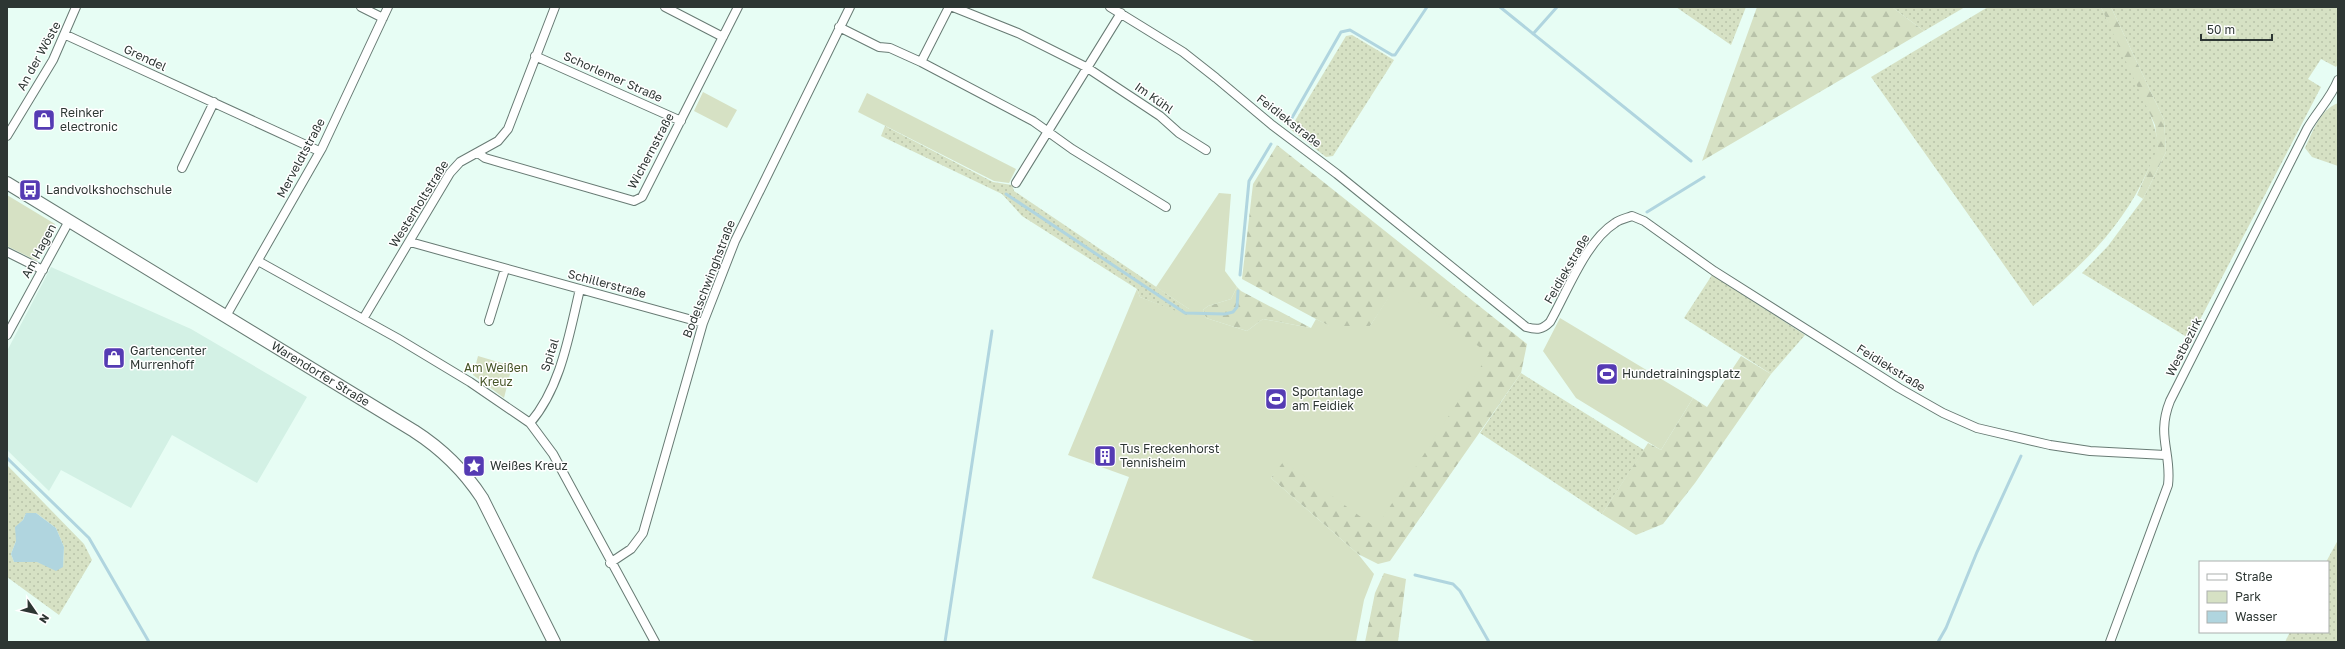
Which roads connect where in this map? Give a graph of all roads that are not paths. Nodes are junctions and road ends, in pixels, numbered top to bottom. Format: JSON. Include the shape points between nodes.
{"nodes":[{"id":1,"x":76,"y":7,"type":"edge"},
{"id":2,"x":361,"y":7,"type":"edge"},
{"id":3,"x":388,"y":7,"type":"edge"},
{"id":4,"x":555,"y":7,"type":"edge"},
{"id":5,"x":665,"y":7,"type":"edge"},
{"id":6,"x":738,"y":7,"type":"edge"},
{"id":7,"x":850,"y":7,"type":"edge"},
{"id":8,"x":949,"y":7,"type":"edge"},
{"id":9,"x":954,"y":7,"type":"edge"},
{"id":10,"x":1110,"y":7,"type":"edge"},
{"id":11,"x":1121,"y":13,"type":"junction"},
{"id":12,"x":383,"y":18,"type":"junction"},
{"id":13,"x":840,"y":28,"type":"junction"},
{"id":14,"x":66,"y":35,"type":"junction"},
{"id":15,"x":723,"y":37,"type":"junction"},
{"id":16,"x":535,"y":56,"type":"junction"},
{"id":17,"x":921,"y":62,"type":"junction"},
{"id":18,"x":1086,"y":67,"type":"junction"},
{"id":19,"x":2338,"y":80,"type":"edge"},
{"id":20,"x":2336,"y":90,"type":"edge"},
{"id":21,"x":214,"y":102,"type":"junction"},
{"id":22,"x":680,"y":121,"type":"junction"},
{"id":23,"x":1047,"y":130,"type":"junction"},
{"id":24,"x":7,"y":136,"type":"edge"},
{"id":25,"x":1206,"y":150,"type":"dead end"},
{"id":26,"x":319,"y":151,"type":"junction"},
{"id":27,"x":478,"y":153,"type":"junction"},
{"id":28,"x":182,"y":168,"type":"dead end"},
{"id":29,"x":7,"y":183,"type":"edge"},
{"id":30,"x":1016,"y":183,"type":"dead end"},
{"id":31,"x":1166,"y":207,"type":"dead end"},
{"id":32,"x":69,"y":221,"type":"junction"},
{"id":33,"x":410,"y":242,"type":"junction"},
{"id":34,"x":7,"y":252,"type":"edge"},
{"id":35,"x":258,"y":261,"type":"junction"},
{"id":36,"x":505,"y":268,"type":"junction"},
{"id":37,"x":43,"y":270,"type":"junction"},
{"id":38,"x":580,"y":289,"type":"junction"},
{"id":39,"x":226,"y":316,"type":"junction"},
{"id":40,"x":363,"y":319,"type":"junction"},
{"id":41,"x":489,"y":322,"type":"dead end"},
{"id":42,"x":703,"y":323,"type":"junction"},
{"id":43,"x":7,"y":335,"type":"edge"},
{"id":44,"x":530,"y":423,"type":"junction"},
{"id":45,"x":2165,"y":455,"type":"junction"},
{"id":46,"x":610,"y":563,"type":"junction"},
{"id":47,"x":554,"y":642,"type":"edge"},
{"id":48,"x":656,"y":642,"type":"edge"},
{"id":49,"x":2110,"y":642,"type":"edge"}],
"edges":[{"from":1,"to":14,"type":"street","name":"An der Wöste"},
{"from":2,"to":12,"type":"street"},
{"from":3,"to":12,"type":"street","name":"Merveldtstraße"},
{"from":4,"to":16,"type":"street","name":"Westerholtstraße"},
{"from":5,"to":15,"type":"street"},
{"from":6,"to":15,"type":"street","name":"Wichernstraße"},
{"from":7,"to":13,"type":"street","name":"Bodelschwinghstraße"},
{"from":8,"to":17,"type":"street"},
{"from":9,"to":18,"type":"street","name":"Im Kühl","via":[[1018,33]]},
{"from":10,"to":11,"type":"street","name":"Feidiekstraße"},
{"from":11,"to":18,"type":"street"},
{"from":11,"to":45,"type":"street","name":"Feidiekstraße","via":[[1183,52],[1526,327],[1537,330],[1550,322],[1590,248],[1604,231],[1616,222],[1632,216],[1644,221],[1714,271],[1898,388],[1943,413],[1977,428],[2050,445]]},
{"from":12,"to":26,"type":"street","name":"Merveldtstraße"},
{"from":13,"to":17,"type":"street","via":[[879,47],[890,48]]},
{"from":13,"to":42,"type":"street","name":"Bodelschwinghstraße","via":[[735,241]]},
{"from":14,"to":21,"type":"street","name":"Grendel"},
{"from":14,"to":24,"type":"street","name":"An der Wöste"},
{"from":15,"to":22,"type":"street","name":"Wichernstraße"},
{"from":16,"to":22,"type":"street","name":"Schorlemer Straße"},
{"from":16,"to":27,"type":"street","name":"Westerholtstraße","via":[[508,129],[498,141]]},
{"from":17,"to":23,"type":"street"},
{"from":18,"to":23,"type":"street"},
{"from":18,"to":25,"type":"street","name":"Im Kühl"},
{"from":19,"to":20,"type":"street","name":"Westbezirk"},
{"from":20,"to":45,"type":"street","name":"Westbezirk","via":[[2318,110],[2307,129],[2170,401],[2164,415]]},
{"from":21,"to":26,"type":"street","name":"Grendel"},
{"from":21,"to":28,"type":"street"},
{"from":22,"to":27,"type":"street","name":"Wichernstraße","via":[[642,197],[634,201],[485,158]]},
{"from":23,"to":30,"type":"street"},
{"from":23,"to":31,"type":"street","via":[[1072,149]]},
{"from":26,"to":35,"type":"street","name":"Merveldtstraße"},
{"from":27,"to":33,"type":"street","name":"Westerholtstraße","via":[[460,162],[450,173]]},
{"from":29,"to":32,"type":"main road","name":"Warendorfer Straße"},
{"from":32,"to":37,"type":"street","name":"Am Hagen"},
{"from":32,"to":39,"type":"main road","name":"Warendorfer Straße"},
{"from":33,"to":36,"type":"street","name":"Schillerstraße"},
{"from":33,"to":40,"type":"street","name":"Westerholtstraße"},
{"from":34,"to":37,"type":"street"},
{"from":35,"to":39,"type":"street","name":"Merveldtstraße"},
{"from":35,"to":40,"type":"street"},
{"from":36,"to":38,"type":"street","name":"Schillerstraße"},
{"from":36,"to":41,"type":"street"},
{"from":37,"to":43,"type":"street","name":"Am Hagen"},
{"from":38,"to":42,"type":"street","name":"Schillerstraße"},
{"from":38,"to":44,"type":"street","name":"Spital","via":[[561,365],[543,407]]},
{"from":39,"to":47,"type":"main road","name":"Warendorfer Straße","via":[[414,431],[451,458],[468,476],[482,498]]},
{"from":40,"to":44,"type":"street","via":[[470,382]]},
{"from":42,"to":46,"type":"street","name":"Bodelschwinghstraße","via":[[643,533],[631,550]]},
{"from":44,"to":46,"type":"street","via":[[553,454]]},
{"from":45,"to":49,"type":"street","name":"Westbezirk","via":[[2170,469],[2168,485]]},
{"from":46,"to":48,"type":"street"}]}
